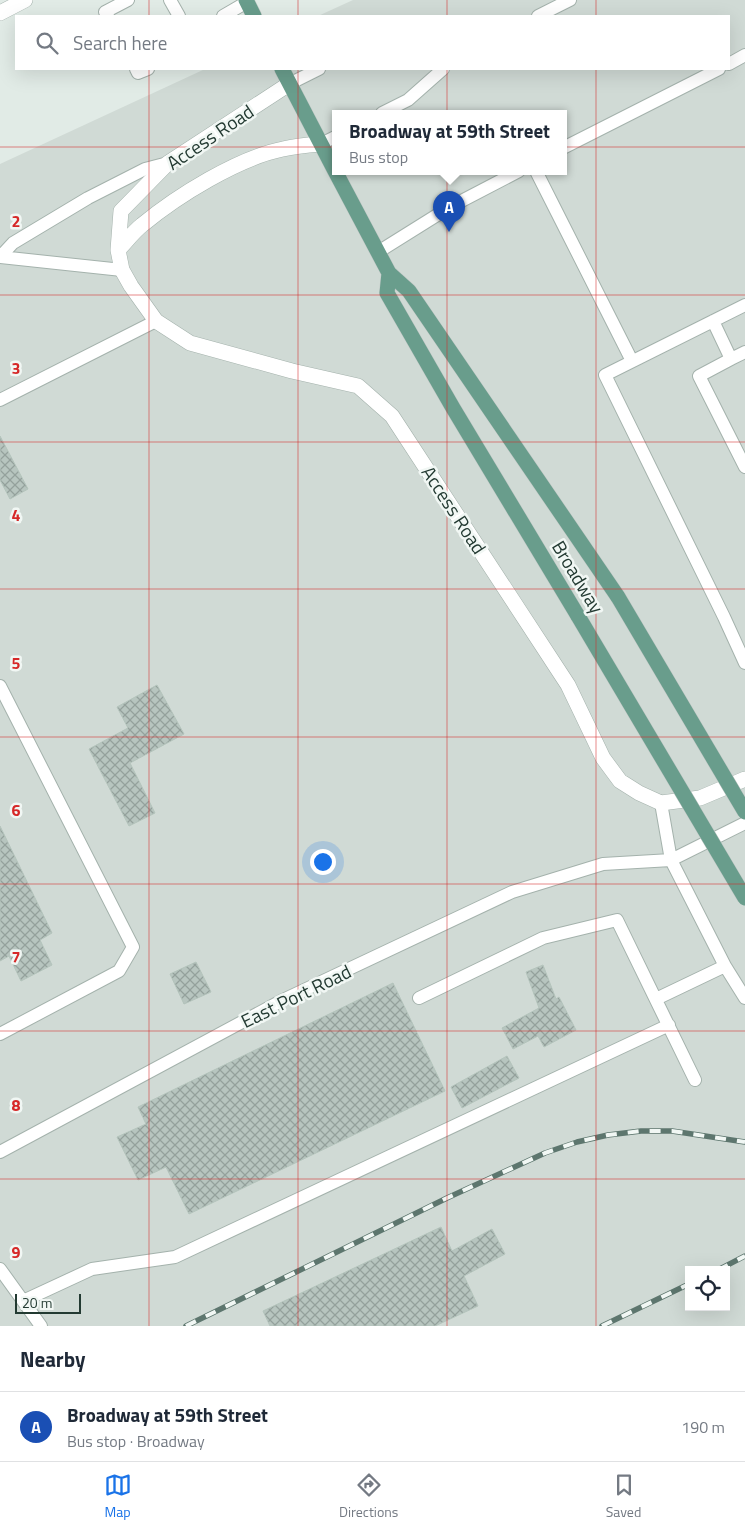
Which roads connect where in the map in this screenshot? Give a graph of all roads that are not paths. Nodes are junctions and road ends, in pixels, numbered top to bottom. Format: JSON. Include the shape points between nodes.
{"nodes":[{"id":1,"x":25,"y":0,"type":"edge"},
{"id":2,"x":170,"y":0,"type":"edge"},
{"id":3,"x":570,"y":0,"type":"edge"},
{"id":4,"x":125,"y":1,"type":"edge"},
{"id":5,"x":247,"y":1,"type":"edge"},
{"id":6,"x":0,"y":12,"type":"edge"},
{"id":7,"x":107,"y":15,"type":"edge"},
{"id":8,"x":178,"y":15,"type":"edge"},
{"id":9,"x":225,"y":15,"type":"edge"},
{"id":10,"x":254,"y":15,"type":"edge"},
{"id":11,"x":540,"y":15,"type":"edge"},
{"id":12,"x":745,"y":55,"type":"edge"},
{"id":13,"x":730,"y":63,"type":"edge"},
{"id":14,"x":282,"y":70,"type":"edge"},
{"id":15,"x":317,"y":70,"type":"edge"},
{"id":16,"x":442,"y":70,"type":"edge"},
{"id":17,"x":717,"y":70,"type":"edge"},
{"id":18,"x":289,"y":84,"type":"junction"},
{"id":19,"x":388,"y":110,"type":"edge"},
{"id":20,"x":332,"y":138,"type":"edge"},
{"id":21,"x":321,"y":144,"type":"junction"},
{"id":22,"x":567,"y":146,"type":"edge"},
{"id":23,"x":168,"y":162,"type":"junction"},
{"id":24,"x":332,"y":165,"type":"edge"},
{"id":25,"x":337,"y":175,"type":"edge"},
{"id":26,"x":511,"y":175,"type":"edge"},
{"id":27,"x":538,"y":175,"type":"edge"},
{"id":28,"x":118,"y":250,"type":"junction"},
{"id":29,"x":378,"y":252,"type":"junction"},
{"id":30,"x":122,"y":270,"type":"junction"},
{"id":31,"x":389,"y":273,"type":"junction"},
{"id":32,"x":745,"y":305,"type":"edge"},
{"id":33,"x":156,"y":321,"type":"junction"},
{"id":34,"x":713,"y":321,"type":"junction"},
{"id":35,"x":745,"y":352,"type":"edge"},
{"id":36,"x":731,"y":359,"type":"junction"},
{"id":37,"x":632,"y":361,"type":"junction"},
{"id":38,"x":0,"y":400,"type":"edge"},
{"id":39,"x":745,"y":466,"type":"edge"},
{"id":40,"x":745,"y":663,"type":"edge"},
{"id":41,"x":0,"y":686,"type":"edge"},
{"id":42,"x":745,"y":779,"type":"edge"},
{"id":43,"x":661,"y":803,"type":"junction"},
{"id":44,"x":745,"y":812,"type":"edge"},
{"id":45,"x":745,"y":823,"type":"edge"},
{"id":46,"x":671,"y":860,"type":"junction"},
{"id":47,"x":745,"y":898,"type":"edge"},
{"id":48,"x":725,"y":966,"type":"junction"},
{"id":49,"x":419,"y":998,"type":"dead end"},
{"id":50,"x":745,"y":998,"type":"edge"},
{"id":51,"x":656,"y":999,"type":"junction"},
{"id":52,"x":669,"y":1025,"type":"junction"},
{"id":53,"x":0,"y":1034,"type":"edge"},
{"id":54,"x":695,"y":1080,"type":"dead end"},
{"id":55,"x":0,"y":1152,"type":"edge"},
{"id":56,"x":0,"y":1269,"type":"edge"},
{"id":57,"x":23,"y":1301,"type":"junction"},
{"id":58,"x":41,"y":1326,"type":"edge"}],
"edges":[{"from":1,"to":6,"type":"street"},
{"from":2,"to":8,"type":"lane"},
{"from":3,"to":11,"type":"lane"},
{"from":4,"to":7,"type":"lane","via":[[105,12]]},
{"from":5,"to":9,"type":"lane"},
{"from":5,"to":10,"type":"main road"},
{"from":12,"to":13,"type":"lane"},
{"from":14,"to":18,"type":"main road","name":"Broadway"},
{"from":15,"to":18,"type":"lane"},
{"from":16,"to":19,"type":"lane","via":[[408,100]]},
{"from":17,"to":22,"type":"lane"},
{"from":18,"to":21,"type":"main road","name":"Broadway"},
{"from":18,"to":23,"type":"street","name":"Access Road"},
{"from":20,"to":21,"type":"lane"},
{"from":21,"to":24,"type":"main road","name":"Broadway"},
{"from":21,"to":28,"type":"street","name":"Access Road","via":[[275,151],[216,176],[140,226]]},
{"from":23,"to":28,"type":"street","name":"Access Road","via":[[121,211]]},
{"from":23,"to":30,"type":"lane","via":[[146,169],[88,198],[13,242],[0,257]]},
{"from":25,"to":29,"type":"main road","name":"Broadway"},
{"from":26,"to":29,"type":"lane","via":[[450,207]]},
{"from":27,"to":37,"type":"lane"},
{"from":28,"to":30,"type":"street","name":"Access Road"},
{"from":29,"to":31,"type":"main road","name":"Broadway"},
{"from":30,"to":33,"type":"street","name":"Access Road"},
{"from":31,"to":44,"type":"main road","name":"Broadway","bridge":true,"via":[[409,291],[618,597]]},
{"from":31,"to":47,"type":"main road","name":"Broadway","bridge":true,"via":[[387,293]]},
{"from":32,"to":34,"type":"lane"},
{"from":33,"to":38,"type":"lane"},
{"from":33,"to":43,"type":"street","name":"Access Road","via":[[190,343],[358,386],[392,416],[568,685],[603,758],[620,782]]},
{"from":34,"to":36,"type":"lane"},
{"from":34,"to":37,"type":"lane"},
{"from":35,"to":36,"type":"lane"},
{"from":36,"to":39,"type":"lane","via":[[699,376]]},
{"from":37,"to":40,"type":"lane","via":[[605,375]]},
{"from":41,"to":53,"type":"lane","via":[[133,947],[119,972]]},
{"from":42,"to":43,"type":"street","via":[[700,798]]},
{"from":43,"to":46,"type":"lane"},
{"from":45,"to":46,"type":"lane"},
{"from":46,"to":48,"type":"lane"},
{"from":46,"to":55,"type":"lane","name":"East Port Road","via":[[603,864],[512,892],[284,1000]]},
{"from":48,"to":50,"type":"lane"},
{"from":48,"to":51,"type":"lane"},
{"from":49,"to":51,"type":"lane","via":[[543,938],[617,920]]},
{"from":51,"to":52,"type":"lane"},
{"from":52,"to":54,"type":"lane"},
{"from":52,"to":57,"type":"lane","via":[[175,1257],[92,1269]]},
{"from":56,"to":57,"type":"lane"},
{"from":57,"to":58,"type":"lane"}]}
